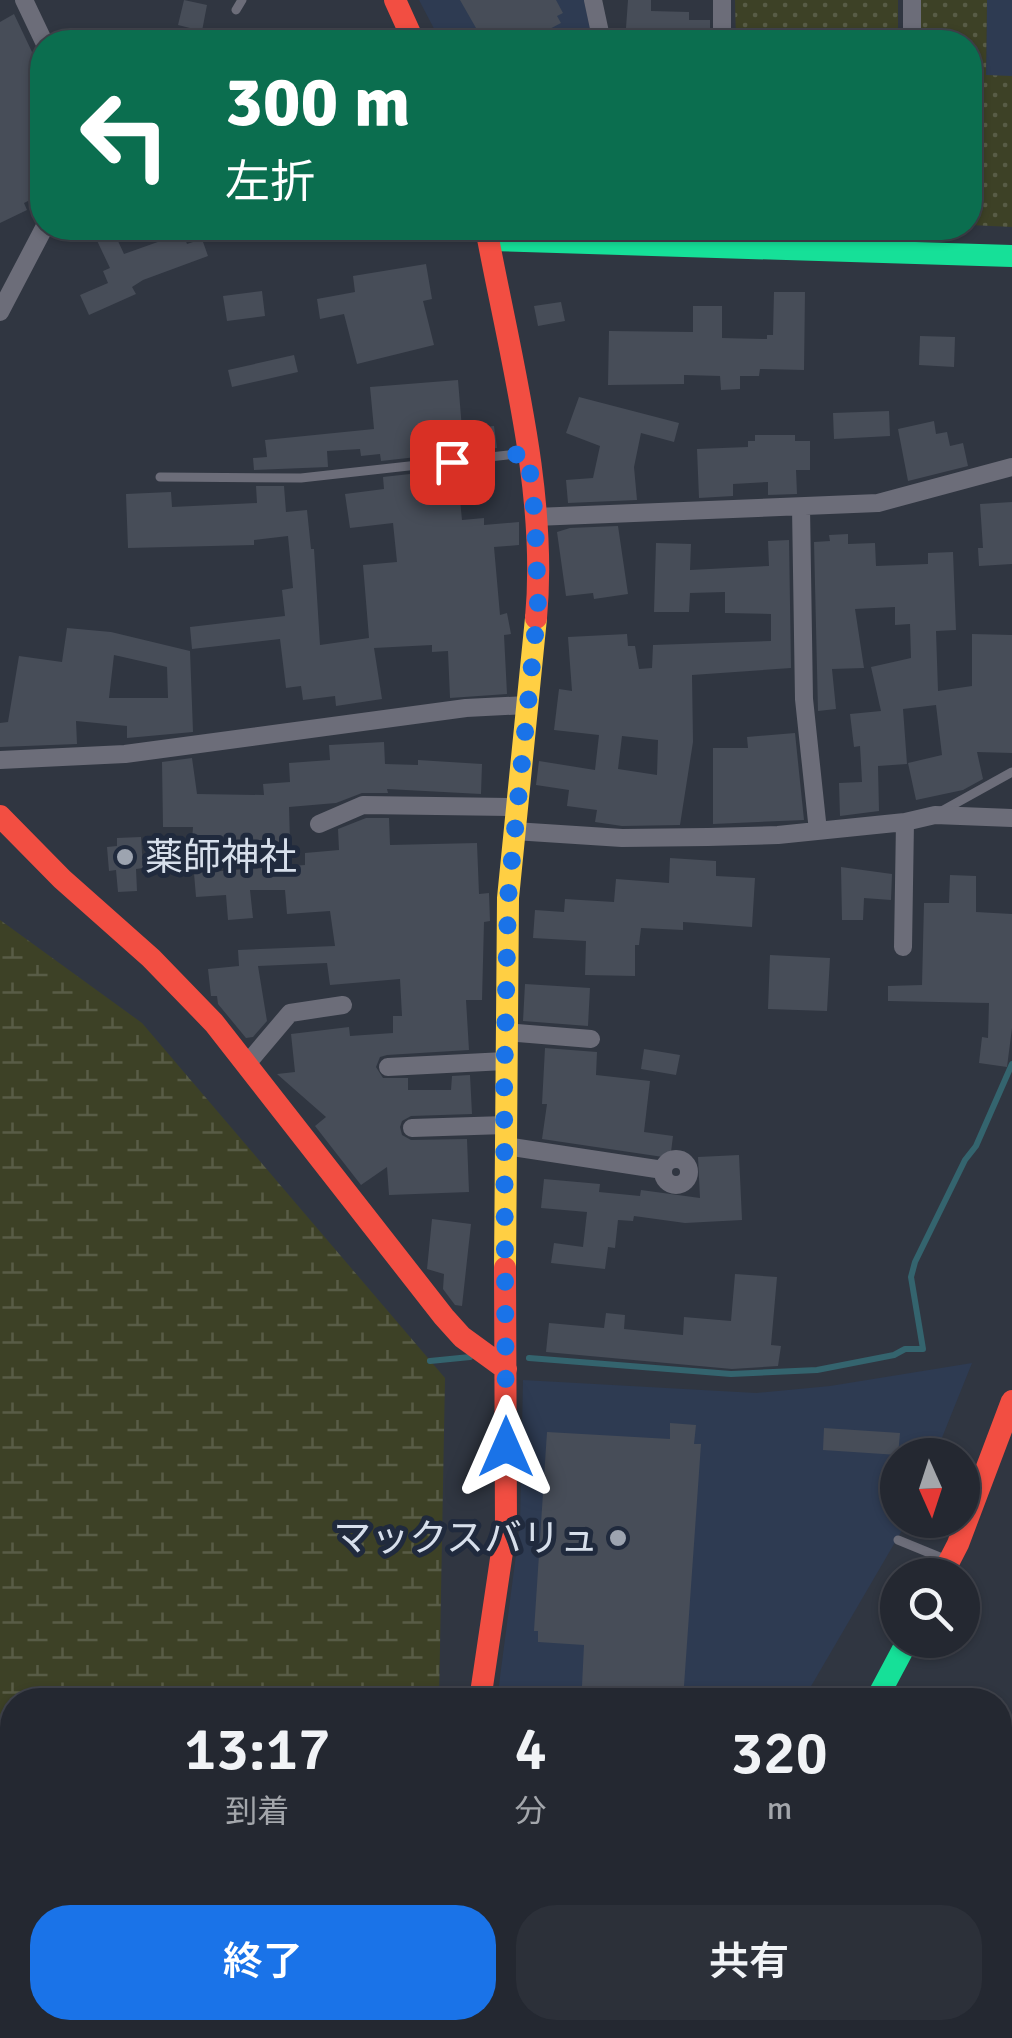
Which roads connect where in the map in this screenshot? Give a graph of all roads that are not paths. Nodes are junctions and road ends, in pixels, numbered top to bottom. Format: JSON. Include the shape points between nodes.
{"nodes":[{"id":1,"x":24,"y":0,"type":"edge"},
{"id":2,"x":242,"y":0,"type":"edge"},
{"id":3,"x":394,"y":0,"type":"edge"},
{"id":4,"x":593,"y":0,"type":"edge"},
{"id":5,"x":722,"y":0,"type":"edge"},
{"id":6,"x":912,"y":0,"type":"edge"},
{"id":7,"x":236,"y":10,"type":"dead end"},
{"id":8,"x":38,"y":30,"type":"edge"},
{"id":9,"x":408,"y":30,"type":"edge"},
{"id":10,"x":599,"y":30,"type":"edge"},
{"id":11,"x":722,"y":30,"type":"edge"},
{"id":12,"x":912,"y":30,"type":"edge"},
{"id":13,"x":38,"y":240,"type":"edge"},
{"id":14,"x":489,"y":240,"type":"edge"},
{"id":15,"x":778,"y":240,"type":"edge"},
{"id":16,"x":1012,"y":256,"type":"edge"},
{"id":17,"x":0,"y":312,"type":"edge"},
{"id":18,"x":528,"y":453,"type":"junction"},
{"id":19,"x":1012,"y":466,"type":"edge"},
{"id":20,"x":160,"y":477,"type":"dead end"},
{"id":21,"x":801,"y":507,"type":"junction"},
{"id":22,"x":535,"y":518,"type":"junction"},
{"id":23,"x":527,"y":705,"type":"junction"},
{"id":24,"x":0,"y":760,"type":"edge"},
{"id":25,"x":1012,"y":772,"type":"edge"},
{"id":26,"x":517,"y":807,"type":"junction"},
{"id":27,"x":935,"y":815,"type":"junction"},
{"id":28,"x":0,"y":816,"type":"edge"},
{"id":29,"x":1012,"y":818,"type":"edge"},
{"id":30,"x":905,"y":822,"type":"junction"},
{"id":31,"x":319,"y":824,"type":"dead end"},
{"id":32,"x":818,"y":830,"type":"junction"},
{"id":33,"x":514,"y":831,"type":"junction"},
{"id":34,"x":903,"y":947,"type":"dead end"},
{"id":35,"x":342,"y":1005,"type":"dead end"},
{"id":36,"x":506,"y":1032,"type":"junction"},
{"id":37,"x":591,"y":1039,"type":"dead end"},
{"id":38,"x":505,"y":1062,"type":"junction"},
{"id":39,"x":246,"y":1065,"type":"junction"},
{"id":40,"x":388,"y":1067,"type":"dead end"},
{"id":41,"x":412,"y":1128,"type":"dead end"},
{"id":42,"x":505,"y":1136,"type":"junction"},
{"id":43,"x":662,"y":1170,"type":"dead end"},
{"id":44,"x":506,"y":1370,"type":"junction"},
{"id":45,"x":1012,"y":1401,"type":"edge"},
{"id":46,"x":898,"y":1540,"type":"dead end"},
{"id":47,"x":929,"y":1558,"type":"edge"},
{"id":48,"x":950,"y":1558,"type":"edge"},
{"id":49,"x":898,"y":1658,"type":"edge"},
{"id":50,"x":482,"y":1688,"type":"edge"},
{"id":51,"x":882,"y":1688,"type":"edge"}],
"edges":[{"from":1,"to":8,"type":"street"},
{"from":2,"to":7,"type":"lane"},
{"from":3,"to":9,"type":"main road"},
{"from":4,"to":10,"type":"street"},
{"from":5,"to":11,"type":"street"},
{"from":6,"to":12,"type":"street"},
{"from":13,"to":17,"type":"street"},
{"from":14,"to":18,"type":"main road"},
{"from":15,"to":16,"type":"main road"},
{"from":18,"to":20,"type":"lane","via":[[301,478]]},
{"from":18,"to":22,"type":"main road"},
{"from":19,"to":21,"type":"street","via":[[878,504]]},
{"from":21,"to":22,"type":"street"},
{"from":21,"to":32,"type":"street","via":[[804,699]]},
{"from":22,"to":23,"type":"main road","via":[[538,606]]},
{"from":23,"to":24,"type":"street","via":[[126,754]]},
{"from":23,"to":26,"type":"main road"},
{"from":25,"to":27,"type":"lane"},
{"from":26,"to":31,"type":"street","via":[[363,805]]},
{"from":26,"to":33,"type":"main road"},
{"from":27,"to":29,"type":"street"},
{"from":27,"to":30,"type":"street"},
{"from":28,"to":39,"type":"main road","via":[[152,958]]},
{"from":30,"to":32,"type":"street"},
{"from":30,"to":34,"type":"street"},
{"from":32,"to":33,"type":"street","via":[[622,838]]},
{"from":33,"to":36,"type":"main road"},
{"from":35,"to":39,"type":"street","via":[[290,1012]]},
{"from":36,"to":37,"type":"street"},
{"from":36,"to":38,"type":"main road"},
{"from":38,"to":40,"type":"street"},
{"from":38,"to":42,"type":"main road"},
{"from":39,"to":44,"type":"main road","via":[[444,1316]]},
{"from":41,"to":42,"type":"street"},
{"from":42,"to":43,"type":"street"},
{"from":42,"to":44,"type":"main road"},
{"from":44,"to":50,"type":"main road","via":[[506,1525]]},
{"from":45,"to":48,"type":"main road"},
{"from":46,"to":47,"type":"lane"},
{"from":49,"to":51,"type":"main road"}]}
